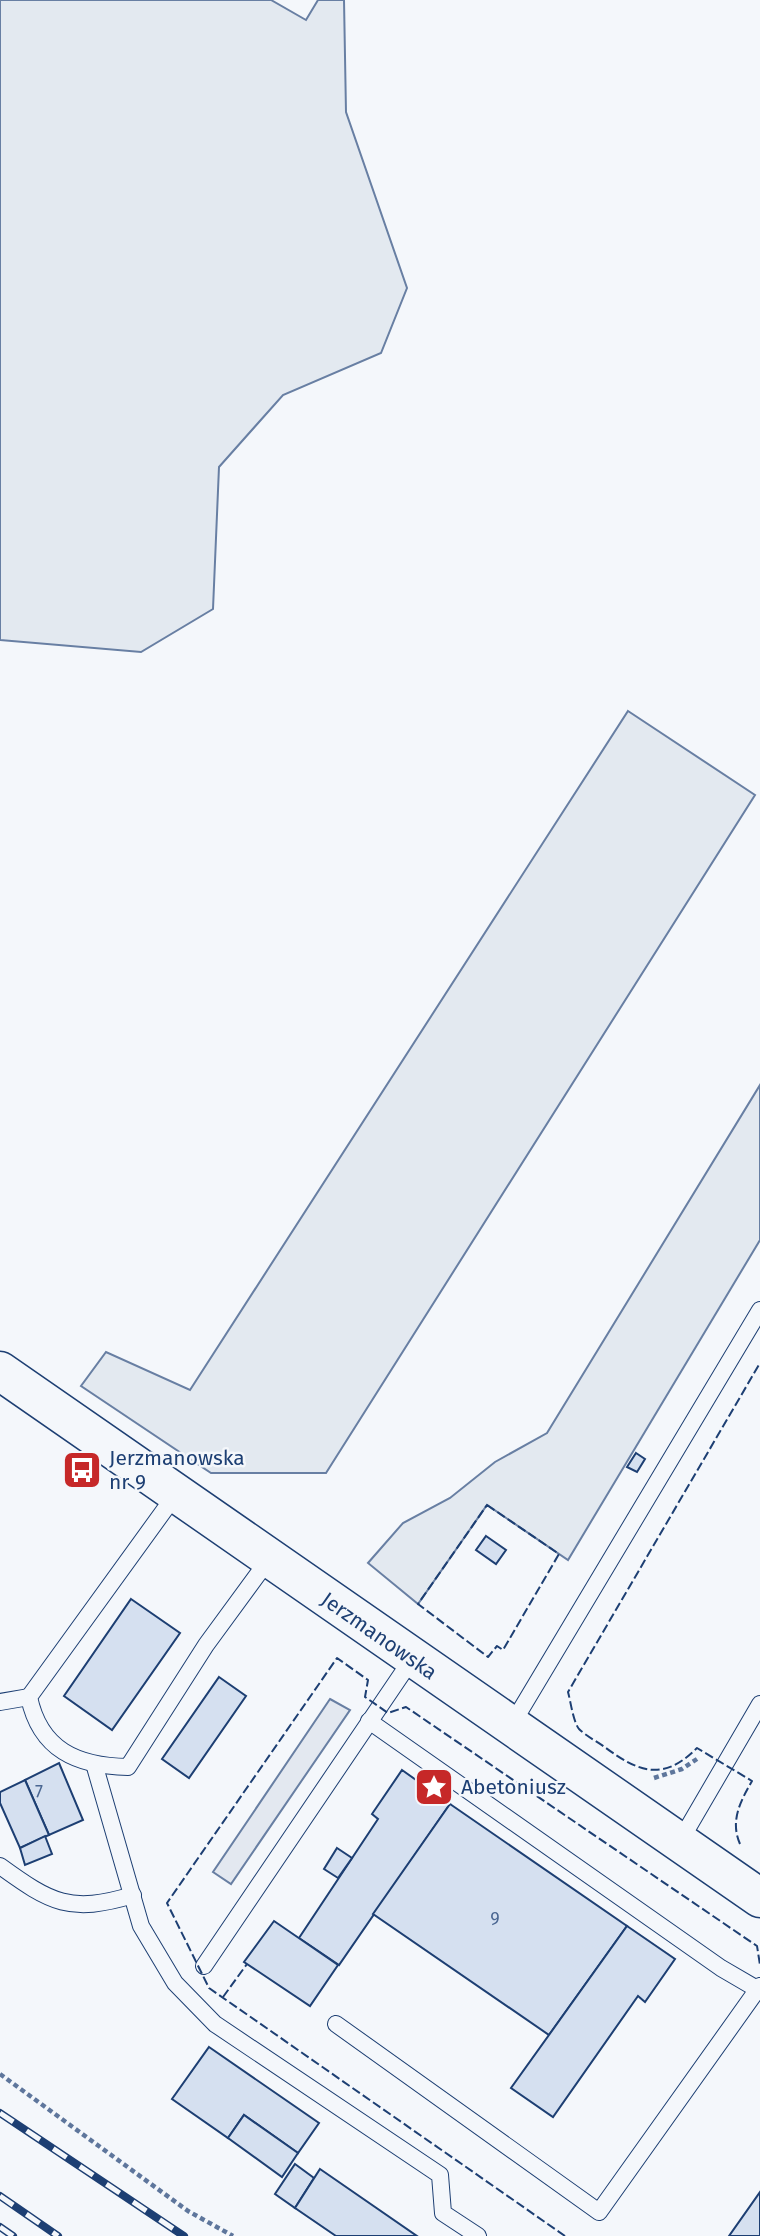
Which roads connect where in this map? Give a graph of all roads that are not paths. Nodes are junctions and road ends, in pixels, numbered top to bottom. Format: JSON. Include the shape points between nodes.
{"nodes":[{"id":1,"x":760,"y":1310,"type":"edge"},
{"id":2,"x":0,"y":1371,"type":"edge"},
{"id":3,"x":176,"y":1494,"type":"junction"},
{"id":4,"x":269,"y":1559,"type":"junction"},
{"id":5,"x":412,"y":1659,"type":"junction"},
{"id":6,"x":29,"y":1697,"type":"junction"},
{"id":7,"x":0,"y":1702,"type":"edge"},
{"id":8,"x":760,"y":1704,"type":"edge"},
{"id":9,"x":369,"y":1721,"type":"junction"},
{"id":10,"x":511,"y":1726,"type":"junction"},
{"id":11,"x":95,"y":1767,"type":"junction"},
{"id":12,"x":680,"y":1843,"type":"junction"},
{"id":13,"x":0,"y":1866,"type":"edge"},
{"id":14,"x":133,"y":1895,"type":"junction"},
{"id":15,"x":760,"y":1898,"type":"edge"},
{"id":16,"x":204,"y":1966,"type":"dead end"},
{"id":17,"x":758,"y":1988,"type":"edge"},
{"id":18,"x":336,"y":2024,"type":"dead end"},
{"id":19,"x":478,"y":2236,"type":"edge"}],
"edges":[{"from":1,"to":10,"type":"lane"},
{"from":2,"to":3,"type":"street","name":"Jerzmanowska"},
{"from":3,"to":4,"type":"street","name":"Jerzmanowska"},
{"from":3,"to":6,"type":"lane"},
{"from":4,"to":5,"type":"street","name":"Jerzmanowska"},
{"from":4,"to":11,"type":"lane","via":[[206,1646],[128,1768]]},
{"from":5,"to":9,"type":"lane"},
{"from":5,"to":10,"type":"street","name":"Jerzmanowska"},
{"from":6,"to":7,"type":"lane"},
{"from":6,"to":11,"type":"lane","via":[[34,1723],[60,1750]]},
{"from":8,"to":12,"type":"lane"},
{"from":9,"to":16,"type":"lane"},
{"from":9,"to":17,"type":"lane","via":[[710,1960]]},
{"from":10,"to":12,"type":"street","name":"Jerzmanowska"},
{"from":11,"to":14,"type":"lane"},
{"from":12,"to":15,"type":"street","name":"Jerzmanowska"},
{"from":13,"to":14,"type":"lane","via":[[31,1889],[61,1902],[98,1905]]},
{"from":14,"to":19,"type":"lane","via":[[141,1926],[175,1983],[215,2024],[440,2175],[443,2213]]},
{"from":17,"to":18,"type":"lane","via":[[599,2212]]}]}
